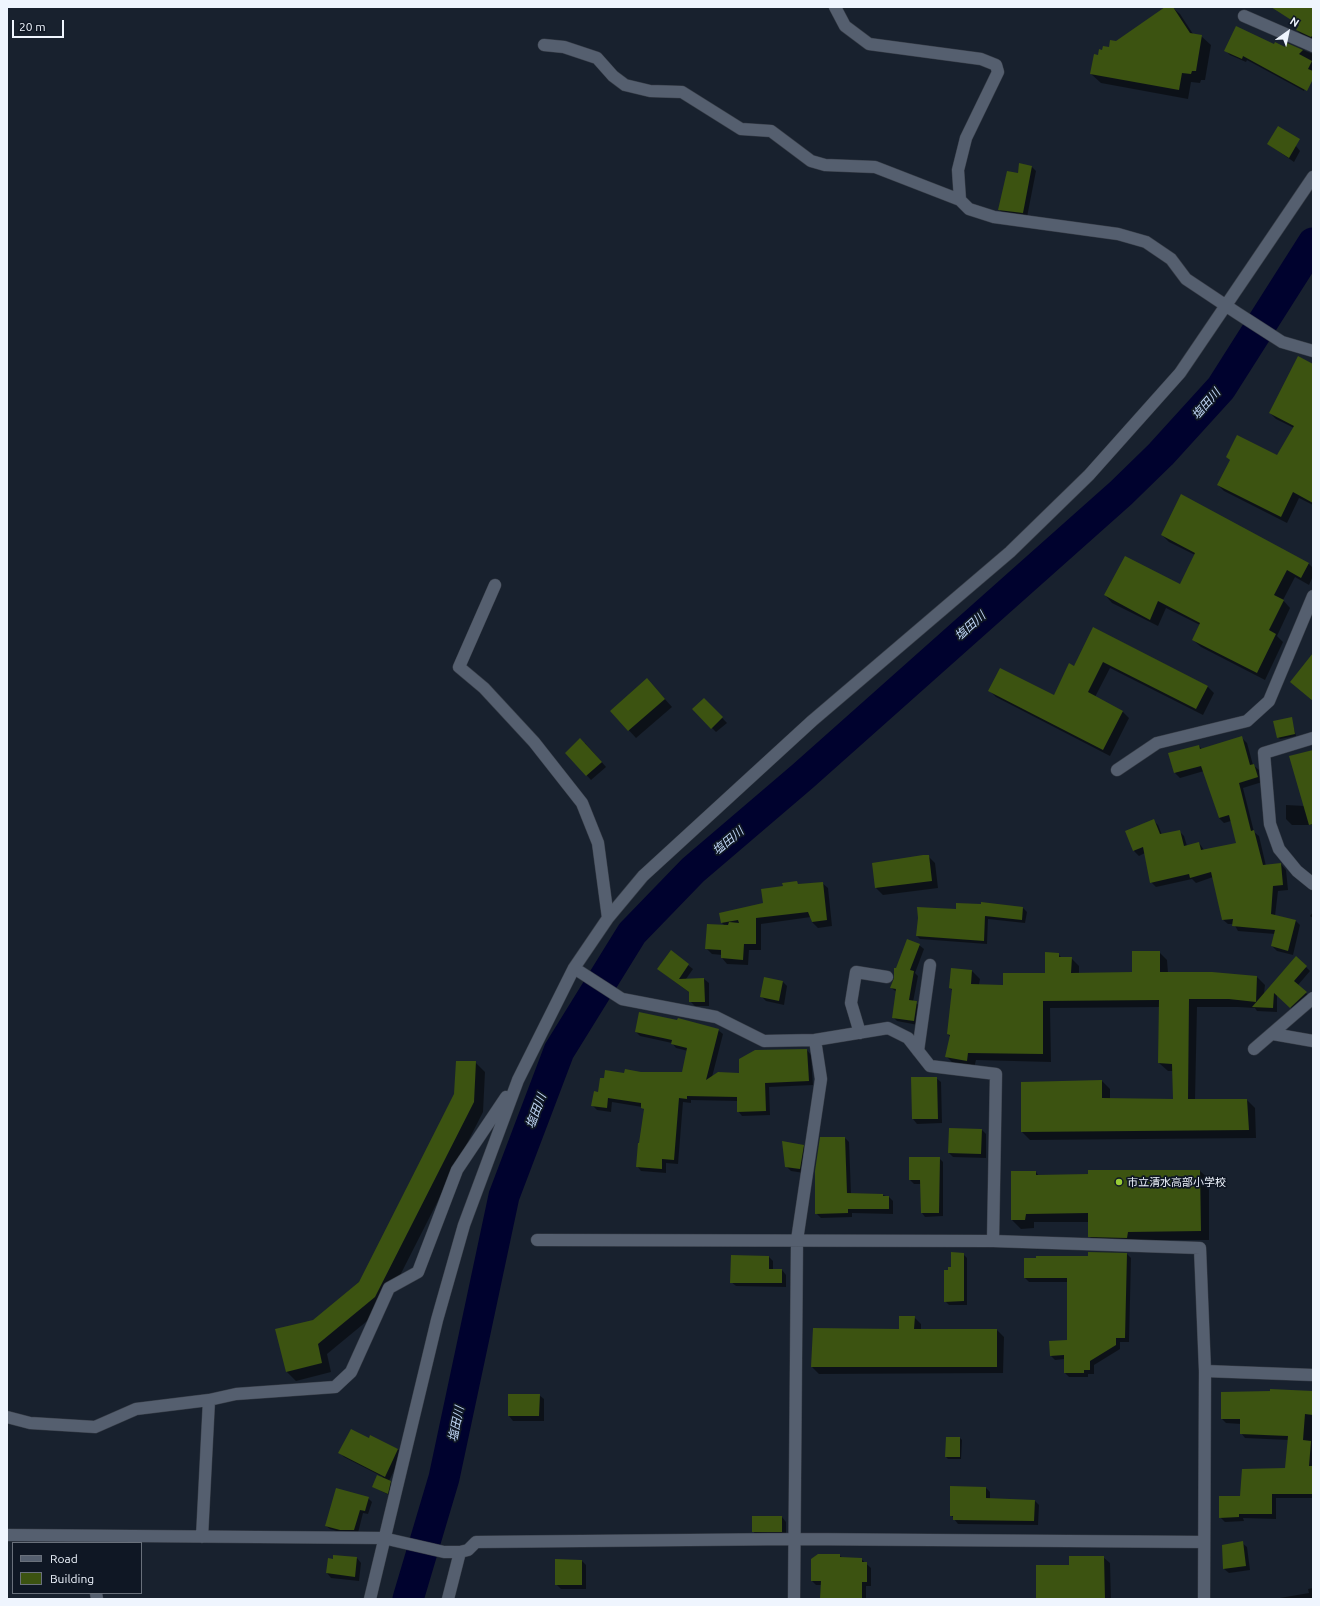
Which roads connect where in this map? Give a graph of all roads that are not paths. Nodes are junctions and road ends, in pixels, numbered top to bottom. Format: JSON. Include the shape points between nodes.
{"nodes":[{"id":1,"x":835,"y":7,"type":"edge"},
{"id":2,"x":1244,"y":16,"type":"dead end"},
{"id":3,"x":544,"y":45,"type":"dead end"},
{"id":4,"x":1313,"y":46,"type":"edge"},
{"id":5,"x":1313,"y":177,"type":"edge"},
{"id":6,"x":960,"y":200,"type":"junction"},
{"id":7,"x":1232,"y":309,"type":"junction"},
{"id":8,"x":1313,"y":351,"type":"edge"},
{"id":9,"x":495,"y":585,"type":"dead end"},
{"id":10,"x":1313,"y":596,"type":"edge"},
{"id":11,"x":1313,"y":738,"type":"edge"},
{"id":12,"x":1117,"y":770,"type":"dead end"},
{"id":13,"x":1313,"y":884,"type":"edge"},
{"id":14,"x":608,"y":918,"type":"junction"},
{"id":15,"x":930,"y":965,"type":"dead end"},
{"id":16,"x":579,"y":971,"type":"junction"},
{"id":17,"x":887,"y":977,"type":"dead end"},
{"id":18,"x":1313,"y":998,"type":"edge"},
{"id":19,"x":860,"y":1032,"type":"junction"},
{"id":20,"x":1273,"y":1034,"type":"junction"},
{"id":21,"x":815,"y":1040,"type":"junction"},
{"id":22,"x":1313,"y":1041,"type":"edge"},
{"id":23,"x":1254,"y":1049,"type":"dead end"},
{"id":24,"x":918,"y":1051,"type":"junction"},
{"id":25,"x":518,"y":1080,"type":"junction"},
{"id":26,"x":537,"y":1240,"type":"dead end"},
{"id":27,"x":797,"y":1240,"type":"junction"},
{"id":28,"x":993,"y":1241,"type":"junction"},
{"id":29,"x":1205,"y":1371,"type":"junction"},
{"id":30,"x":1313,"y":1376,"type":"edge"},
{"id":31,"x":209,"y":1400,"type":"junction"},
{"id":32,"x":7,"y":1417,"type":"edge"},
{"id":33,"x":7,"y":1535,"type":"edge"},
{"id":34,"x":202,"y":1537,"type":"junction"},
{"id":35,"x":386,"y":1538,"type":"junction"},
{"id":36,"x":794,"y":1539,"type":"junction"},
{"id":37,"x":90,"y":1540,"type":"edge"},
{"id":38,"x":1204,"y":1542,"type":"junction"},
{"id":39,"x":460,"y":1552,"type":"junction"},
{"id":40,"x":370,"y":1599,"type":"edge"},
{"id":41,"x":448,"y":1599,"type":"edge"},
{"id":42,"x":794,"y":1599,"type":"edge"},
{"id":43,"x":1204,"y":1599,"type":"edge"}],
"edges":[{"from":1,"to":6,"type":"street","via":[[845,26],[869,44],[981,59],[996,65],[998,72],[964,144],[958,170]]},
{"from":2,"to":4,"type":"street"},
{"from":3,"to":6,"type":"street","via":[[564,47],[597,58],[625,85],[650,91],[682,92],[741,129],[772,131],[811,161],[825,165],[875,167]]},
{"from":5,"to":7,"type":"street"},
{"from":6,"to":7,"type":"street","via":[[969,209],[994,217],[1118,234],[1146,242],[1171,258],[1186,279]]},
{"from":7,"to":8,"type":"street","via":[[1282,342]]},
{"from":7,"to":14,"type":"street","via":[[1180,373],[1089,476],[1010,552],[806,726],[644,876]]},
{"from":9,"to":14,"type":"street","via":[[459,668],[484,688],[524,731],[582,803],[598,843]]},
{"from":10,"to":12,"type":"street","via":[[1269,701],[1247,721],[1157,743]]},
{"from":11,"to":13,"type":"street","via":[[1264,753],[1270,824],[1279,848],[1297,870]]},
{"from":14,"to":16,"type":"street"},
{"from":15,"to":24,"type":"street"},
{"from":16,"to":21,"type":"street","via":[[622,999],[716,1017],[764,1041]]},
{"from":16,"to":25,"type":"street"},
{"from":17,"to":19,"type":"street","via":[[856,972],[851,1003]]},
{"from":18,"to":20,"type":"street"},
{"from":19,"to":21,"type":"street"},
{"from":19,"to":24,"type":"street","via":[[888,1028],[908,1038]]},
{"from":20,"to":22,"type":"street"},
{"from":20,"to":23,"type":"street"},
{"from":21,"to":27,"type":"street","via":[[820,1079]]},
{"from":24,"to":28,"type":"street","via":[[930,1066],[996,1074]]},
{"from":25,"to":31,"type":"street","via":[[457,1170],[418,1272],[389,1288],[351,1372],[335,1387],[236,1394]]},
{"from":25,"to":35,"type":"street","via":[[464,1225],[436,1320]]},
{"from":26,"to":27,"type":"street"},
{"from":27,"to":28,"type":"street"},
{"from":27,"to":36,"type":"street"},
{"from":28,"to":29,"type":"street","via":[[1200,1248]]},
{"from":29,"to":30,"type":"street"},
{"from":29,"to":38,"type":"street"},
{"from":31,"to":32,"type":"street","via":[[136,1409],[95,1427],[30,1423]]},
{"from":31,"to":34,"type":"street"},
{"from":33,"to":37,"type":"street"},
{"from":34,"to":35,"type":"street"},
{"from":34,"to":37,"type":"street"},
{"from":35,"to":39,"type":"street","via":[[444,1552]]},
{"from":35,"to":40,"type":"street"},
{"from":36,"to":38,"type":"street"},
{"from":36,"to":39,"type":"street","via":[[476,1542],[468,1550]]},
{"from":36,"to":42,"type":"street"},
{"from":38,"to":43,"type":"street"},
{"from":39,"to":41,"type":"street"}]}
